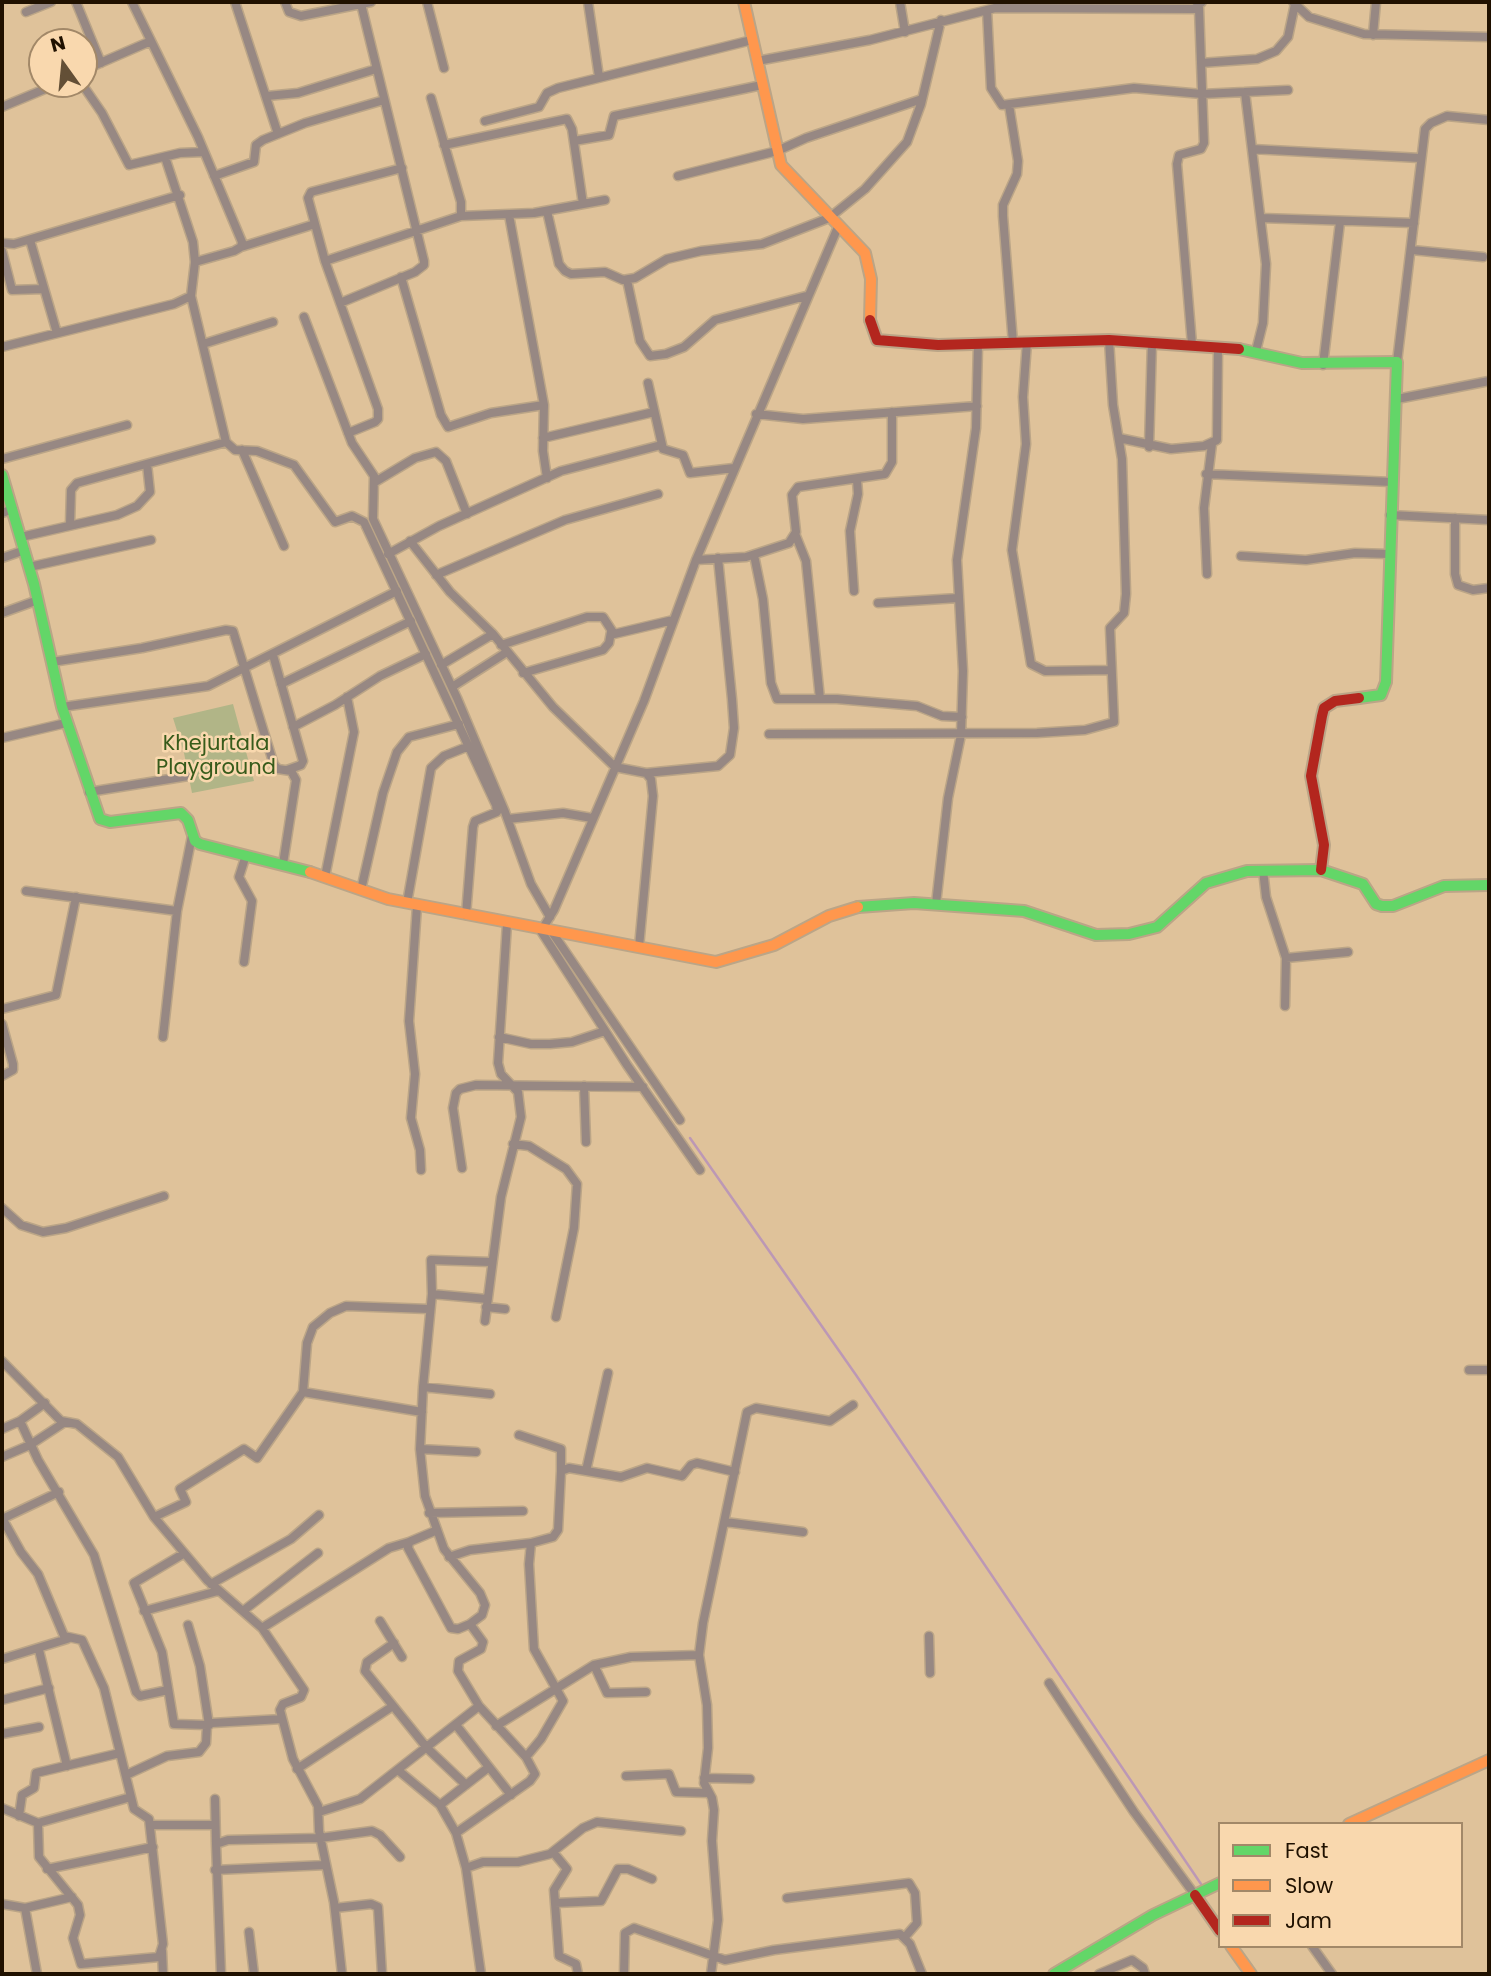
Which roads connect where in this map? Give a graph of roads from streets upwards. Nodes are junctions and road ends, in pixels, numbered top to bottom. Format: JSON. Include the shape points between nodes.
{"nodes":[{"id":1,"x":51,"y":2,"type":"edge"},
{"id":2,"x":76,"y":2,"type":"edge"},
{"id":3,"x":132,"y":2,"type":"edge"},
{"id":4,"x":235,"y":2,"type":"edge"},
{"id":5,"x":285,"y":2,"type":"edge"},
{"id":6,"x":371,"y":2,"type":"edge"},
{"id":7,"x":427,"y":2,"type":"edge"},
{"id":8,"x":588,"y":2,"type":"edge"},
{"id":9,"x":744,"y":2,"type":"edge"},
{"id":10,"x":900,"y":2,"type":"edge"},
{"id":11,"x":1376,"y":2,"type":"edge"},
{"id":12,"x":1294,"y":3,"type":"edge"},
{"id":13,"x":361,"y":4,"type":"junction"},
{"id":14,"x":1020,"y":4,"type":"edge"},
{"id":15,"x":1095,"y":4,"type":"edge"},
{"id":16,"x":1200,"y":5,"type":"edge"},
{"id":17,"x":987,"y":10,"type":"junction"},
{"id":18,"x":26,"y":12,"type":"dead end"},
{"id":19,"x":941,"y":20,"type":"junction"},
{"id":20,"x":905,"y":32,"type":"junction"},
{"id":21,"x":1373,"y":35,"type":"junction"},
{"id":22,"x":1489,"y":37,"type":"edge"},
{"id":23,"x":752,"y":40,"type":"junction"},
{"id":24,"x":151,"y":41,"type":"junction"},
{"id":25,"x":757,"y":61,"type":"junction"},
{"id":26,"x":101,"y":63,"type":"junction"},
{"id":27,"x":1201,"y":63,"type":"junction"},
{"id":28,"x":98,"y":64,"type":"edge"},
{"id":29,"x":444,"y":68,"type":"dead end"},
{"id":30,"x":376,"y":69,"type":"junction"},
{"id":31,"x":599,"y":77,"type":"junction"},
{"id":32,"x":762,"y":85,"type":"junction"},
{"id":33,"x":1288,"y":90,"type":"dead end"},
{"id":34,"x":1245,"y":92,"type":"junction"},
{"id":35,"x":1202,"y":94,"type":"junction"},
{"id":36,"x":28,"y":96,"type":"edge"},
{"id":37,"x":267,"y":96,"type":"junction"},
{"id":38,"x":431,"y":97,"type":"dead end"},
{"id":39,"x":92,"y":98,"type":"edge"},
{"id":40,"x":922,"y":99,"type":"junction"},
{"id":41,"x":384,"y":100,"type":"junction"},
{"id":42,"x":1009,"y":105,"type":"junction"},
{"id":43,"x":2,"y":107,"type":"edge"},
{"id":44,"x":1489,"y":120,"type":"edge"},
{"id":45,"x":485,"y":121,"type":"dead end"},
{"id":46,"x":278,"y":134,"type":"junction"},
{"id":47,"x":574,"y":141,"type":"junction"},
{"id":48,"x":444,"y":145,"type":"junction"},
{"id":49,"x":1252,"y":149,"type":"junction"},
{"id":50,"x":777,"y":151,"type":"junction"},
{"id":51,"x":204,"y":152,"type":"junction"},
{"id":52,"x":165,"y":158,"type":"junction"},
{"id":53,"x":1420,"y":158,"type":"junction"},
{"id":54,"x":402,"y":168,"type":"junction"},
{"id":55,"x":214,"y":176,"type":"junction"},
{"id":56,"x":678,"y":176,"type":"dead end"},
{"id":57,"x":180,"y":195,"type":"junction"},
{"id":58,"x":605,"y":200,"type":"dead end"},
{"id":59,"x":583,"y":204,"type":"junction"},
{"id":60,"x":547,"y":211,"type":"junction"},
{"id":61,"x":509,"y":215,"type":"junction"},
{"id":62,"x":461,"y":216,"type":"junction"},
{"id":63,"x":829,"y":218,"type":"junction"},
{"id":64,"x":1261,"y":218,"type":"junction"},
{"id":65,"x":1340,"y":222,"type":"junction"},
{"id":66,"x":1415,"y":223,"type":"junction"},
{"id":67,"x":315,"y":225,"type":"junction"},
{"id":68,"x":838,"y":227,"type":"junction"},
{"id":69,"x":419,"y":231,"type":"junction"},
{"id":70,"x":30,"y":240,"type":"junction"},
{"id":71,"x":2,"y":243,"type":"edge"},
{"id":72,"x":241,"y":247,"type":"junction"},
{"id":73,"x":1412,"y":250,"type":"junction"},
{"id":74,"x":2,"y":251,"type":"edge"},
{"id":75,"x":1483,"y":257,"type":"dead end"},
{"id":76,"x":325,"y":261,"type":"junction"},
{"id":77,"x":195,"y":262,"type":"junction"},
{"id":78,"x":401,"y":277,"type":"junction"},
{"id":79,"x":626,"y":280,"type":"junction"},
{"id":80,"x":44,"y":289,"type":"junction"},
{"id":81,"x":191,"y":296,"type":"junction"},
{"id":82,"x":806,"y":296,"type":"junction"},
{"id":83,"x":340,"y":303,"type":"junction"},
{"id":84,"x":304,"y":317,"type":"dead end"},
{"id":85,"x":273,"y":322,"type":"dead end"},
{"id":86,"x":57,"y":332,"type":"junction"},
{"id":87,"x":1109,"y":340,"type":"junction"},
{"id":88,"x":1027,"y":342,"type":"junction"},
{"id":89,"x":1152,"y":342,"type":"junction"},
{"id":90,"x":1013,"y":343,"type":"junction"},
{"id":91,"x":203,"y":344,"type":"junction"},
{"id":92,"x":978,"y":344,"type":"junction"},
{"id":93,"x":1192,"y":344,"type":"junction"},
{"id":94,"x":1219,"y":346,"type":"junction"},
{"id":95,"x":2,"y":347,"type":"edge"},
{"id":96,"x":1256,"y":351,"type":"junction"},
{"id":97,"x":1397,"y":362,"type":"junction"},
{"id":98,"x":1323,"y":365,"type":"junction"},
{"id":99,"x":1489,"y":381,"type":"edge"},
{"id":100,"x":648,"y":383,"type":"dead end"},
{"id":101,"x":1397,"y":399,"type":"junction"},
{"id":102,"x":544,"y":405,"type":"junction"},
{"id":103,"x":977,"y":406,"type":"junction"},
{"id":104,"x":654,"y":412,"type":"junction"},
{"id":105,"x":892,"y":412,"type":"junction"},
{"id":106,"x":756,"y":414,"type":"junction"},
{"id":107,"x":127,"y":425,"type":"dead end"},
{"id":108,"x":348,"y":433,"type":"junction"},
{"id":109,"x":543,"y":438,"type":"junction"},
{"id":110,"x":1119,"y":438,"type":"junction"},
{"id":111,"x":226,"y":442,"type":"junction"},
{"id":112,"x":1212,"y":444,"type":"junction"},
{"id":113,"x":661,"y":445,"type":"junction"},
{"id":114,"x":1149,"y":447,"type":"junction"},
{"id":115,"x":242,"y":450,"type":"junction"},
{"id":116,"x":2,"y":459,"type":"edge"},
{"id":117,"x":147,"y":464,"type":"junction"},
{"id":118,"x":734,"y":468,"type":"junction"},
{"id":119,"x":1206,"y":474,"type":"junction"},
{"id":120,"x":2,"y":475,"type":"edge"},
{"id":121,"x":547,"y":478,"type":"junction"},
{"id":122,"x":857,"y":480,"type":"junction"},
{"id":123,"x":375,"y":482,"type":"junction"},
{"id":124,"x":1392,"y":482,"type":"junction"},
{"id":125,"x":4,"y":493,"type":"edge"},
{"id":126,"x":658,"y":494,"type":"dead end"},
{"id":127,"x":13,"y":509,"type":"junction"},
{"id":128,"x":2,"y":513,"type":"edge"},
{"id":129,"x":467,"y":514,"type":"junction"},
{"id":130,"x":1390,"y":515,"type":"junction"},
{"id":131,"x":1455,"y":518,"type":"junction"},
{"id":132,"x":1489,"y":520,"type":"edge"},
{"id":133,"x":70,"y":525,"type":"junction"},
{"id":134,"x":796,"y":536,"type":"junction"},
{"id":135,"x":21,"y":537,"type":"junction"},
{"id":136,"x":151,"y":540,"type":"dead end"},
{"id":137,"x":410,"y":541,"type":"junction"},
{"id":138,"x":284,"y":547,"type":"dead end"},
{"id":139,"x":24,"y":550,"type":"junction"},
{"id":140,"x":388,"y":554,"type":"junction"},
{"id":141,"x":1389,"y":554,"type":"junction"},
{"id":142,"x":754,"y":555,"type":"junction"},
{"id":143,"x":1241,"y":556,"type":"dead end"},
{"id":144,"x":2,"y":558,"type":"edge"},
{"id":145,"x":718,"y":558,"type":"junction"},
{"id":146,"x":696,"y":560,"type":"junction"},
{"id":147,"x":29,"y":567,"type":"junction"},
{"id":148,"x":1207,"y":574,"type":"dead end"},
{"id":149,"x":436,"y":575,"type":"junction"},
{"id":150,"x":1489,"y":588,"type":"edge"},
{"id":151,"x":397,"y":591,"type":"junction"},
{"id":152,"x":854,"y":591,"type":"dead end"},
{"id":153,"x":958,"y":598,"type":"junction"},
{"id":154,"x":38,"y":600,"type":"junction"},
{"id":155,"x":878,"y":603,"type":"dead end"},
{"id":156,"x":2,"y":613,"type":"edge"},
{"id":157,"x":673,"y":620,"type":"junction"},
{"id":158,"x":411,"y":621,"type":"junction"},
{"id":159,"x":611,"y":632,"type":"junction"},
{"id":160,"x":493,"y":634,"type":"junction"},
{"id":161,"x":504,"y":649,"type":"junction"},
{"id":162,"x":426,"y":654,"type":"junction"},
{"id":163,"x":273,"y":655,"type":"junction"},
{"id":164,"x":52,"y":662,"type":"junction"},
{"id":165,"x":245,"y":665,"type":"junction"},
{"id":166,"x":441,"y":666,"type":"junction"},
{"id":167,"x":1111,"y":670,"type":"junction"},
{"id":168,"x":523,"y":673,"type":"junction"},
{"id":169,"x":281,"y":684,"type":"junction"},
{"id":170,"x":452,"y":687,"type":"junction"},
{"id":171,"x":347,"y":697,"type":"junction"},
{"id":172,"x":820,"y":699,"type":"junction"},
{"id":173,"x":62,"y":707,"type":"junction"},
{"id":174,"x":962,"y":717,"type":"junction"},
{"id":175,"x":66,"y":723,"type":"junction"},
{"id":176,"x":458,"y":724,"type":"junction"},
{"id":177,"x":293,"y":727,"type":"junction"},
{"id":178,"x":769,"y":734,"type":"dead end"},
{"id":179,"x":961,"y":735,"type":"junction"},
{"id":180,"x":2,"y":738,"type":"edge"},
{"id":181,"x":469,"y":746,"type":"junction"},
{"id":182,"x":614,"y":767,"type":"junction"},
{"id":183,"x":287,"y":770,"type":"junction"},
{"id":184,"x":646,"y":773,"type":"junction"},
{"id":185,"x":187,"y":776,"type":"dead end"},
{"id":186,"x":89,"y":792,"type":"junction"},
{"id":187,"x":592,"y":818,"type":"junction"},
{"id":188,"x":508,"y":819,"type":"junction"},
{"id":189,"x":192,"y":836,"type":"junction"},
{"id":190,"x":246,"y":855,"type":"junction"},
{"id":191,"x":283,"y":864,"type":"junction"},
{"id":192,"x":1263,"y":870,"type":"junction"},
{"id":193,"x":1321,"y":870,"type":"junction"},
{"id":194,"x":325,"y":877,"type":"junction"},
{"id":195,"x":1489,"y":885,"type":"edge"},
{"id":196,"x":361,"y":890,"type":"junction"},
{"id":197,"x":26,"y":891,"type":"dead end"},
{"id":198,"x":76,"y":897,"type":"junction"},
{"id":199,"x":936,"y":904,"type":"junction"},
{"id":200,"x":412,"y":905,"type":"junction"},
{"id":201,"x":177,"y":911,"type":"junction"},
{"id":202,"x":466,"y":915,"type":"junction"},
{"id":203,"x":550,"y":917,"type":"junction"},
{"id":204,"x":507,"y":924,"type":"junction"},
{"id":205,"x":546,"y":932,"type":"junction"},
{"id":206,"x":639,"y":947,"type":"junction"},
{"id":207,"x":1348,"y":952,"type":"dead end"},
{"id":208,"x":1286,"y":958,"type":"junction"},
{"id":209,"x":244,"y":962,"type":"dead end"},
{"id":210,"x":1285,"y":1006,"type":"dead end"},
{"id":211,"x":2,"y":1009,"type":"edge"},
{"id":212,"x":2,"y":1024,"type":"edge"},
{"id":213,"x":605,"y":1031,"type":"junction"},
{"id":214,"x":163,"y":1037,"type":"dead end"},
{"id":215,"x":499,"y":1037,"type":"junction"},
{"id":216,"x":2,"y":1076,"type":"edge"},
{"id":217,"x":584,"y":1086,"type":"junction"},
{"id":218,"x":516,"y":1087,"type":"junction"},
{"id":219,"x":643,"y":1087,"type":"junction"},
{"id":220,"x":680,"y":1120,"type":"dead end"},
{"id":221,"x":586,"y":1142,"type":"dead end"},
{"id":222,"x":513,"y":1144,"type":"junction"},
{"id":223,"x":462,"y":1168,"type":"dead end"},
{"id":224,"x":421,"y":1170,"type":"dead end"},
{"id":225,"x":700,"y":1170,"type":"dead end"},
{"id":226,"x":164,"y":1196,"type":"dead end"},
{"id":227,"x":2,"y":1208,"type":"edge"},
{"id":228,"x":491,"y":1262,"type":"junction"},
{"id":229,"x":432,"y":1294,"type":"junction"},
{"id":230,"x":487,"y":1303,"type":"junction"},
{"id":231,"x":429,"y":1309,"type":"junction"},
{"id":232,"x":505,"y":1310,"type":"dead end"},
{"id":233,"x":556,"y":1317,"type":"dead end"},
{"id":234,"x":485,"y":1321,"type":"dead end"},
{"id":235,"x":2,"y":1361,"type":"edge"},
{"id":236,"x":1469,"y":1370,"type":"dead end"},
{"id":237,"x":1489,"y":1370,"type":"edge"},
{"id":238,"x":608,"y":1373,"type":"dead end"},
{"id":239,"x":424,"y":1387,"type":"junction"},
{"id":240,"x":303,"y":1392,"type":"junction"},
{"id":241,"x":490,"y":1394,"type":"dead end"},
{"id":242,"x":45,"y":1404,"type":"junction"},
{"id":243,"x":853,"y":1405,"type":"dead end"},
{"id":244,"x":422,"y":1412,"type":"junction"},
{"id":245,"x":20,"y":1421,"type":"junction"},
{"id":246,"x":65,"y":1422,"type":"junction"},
{"id":247,"x":2,"y":1429,"type":"edge"},
{"id":248,"x":519,"y":1435,"type":"dead end"},
{"id":249,"x":30,"y":1445,"type":"junction"},
{"id":250,"x":420,"y":1449,"type":"junction"},
{"id":251,"x":476,"y":1452,"type":"dead end"},
{"id":252,"x":2,"y":1457,"type":"edge"},
{"id":253,"x":561,"y":1471,"type":"junction"},
{"id":254,"x":586,"y":1471,"type":"junction"},
{"id":255,"x":736,"y":1472,"type":"junction"},
{"id":256,"x":59,"y":1492,"type":"junction"},
{"id":257,"x":523,"y":1511,"type":"dead end"},
{"id":258,"x":429,"y":1513,"type":"junction"},
{"id":259,"x":319,"y":1515,"type":"dead end"},
{"id":260,"x":154,"y":1517,"type":"junction"},
{"id":261,"x":2,"y":1518,"type":"edge"},
{"id":262,"x":725,"y":1522,"type":"junction"},
{"id":263,"x":435,"y":1531,"type":"junction"},
{"id":264,"x":803,"y":1532,"type":"dead end"},
{"id":265,"x":409,"y":1542,"type":"junction"},
{"id":266,"x":531,"y":1543,"type":"junction"},
{"id":267,"x":318,"y":1553,"type":"dead end"},
{"id":268,"x":183,"y":1554,"type":"junction"},
{"id":269,"x":449,"y":1557,"type":"junction"},
{"id":270,"x":211,"y":1584,"type":"junction"},
{"id":271,"x":218,"y":1591,"type":"junction"},
{"id":272,"x":144,"y":1611,"type":"junction"},
{"id":273,"x":243,"y":1611,"type":"junction"},
{"id":274,"x":380,"y":1621,"type":"dead end"},
{"id":275,"x":470,"y":1624,"type":"junction"},
{"id":276,"x":188,"y":1625,"type":"dead end"},
{"id":277,"x":262,"y":1628,"type":"junction"},
{"id":278,"x":929,"y":1636,"type":"dead end"},
{"id":279,"x":67,"y":1639,"type":"junction"},
{"id":280,"x":394,"y":1643,"type":"junction"},
{"id":281,"x":39,"y":1650,"type":"junction"},
{"id":282,"x":699,"y":1655,"type":"junction"},
{"id":283,"x":402,"y":1657,"type":"dead end"},
{"id":284,"x":2,"y":1659,"type":"edge"},
{"id":285,"x":594,"y":1665,"type":"junction"},
{"id":286,"x":930,"y":1673,"type":"dead end"},
{"id":287,"x":1049,"y":1683,"type":"dead end"},
{"id":288,"x":556,"y":1687,"type":"junction"},
{"id":289,"x":48,"y":1688,"type":"junction"},
{"id":290,"x":168,"y":1690,"type":"junction"},
{"id":291,"x":646,"y":1692,"type":"dead end"},
{"id":292,"x":2,"y":1700,"type":"edge"},
{"id":293,"x":393,"y":1706,"type":"junction"},
{"id":294,"x":479,"y":1706,"type":"junction"},
{"id":295,"x":282,"y":1719,"type":"junction"},
{"id":296,"x":208,"y":1725,"type":"junction"},
{"id":297,"x":456,"y":1725,"type":"junction"},
{"id":298,"x":496,"y":1726,"type":"junction"},
{"id":299,"x":38,"y":1727,"type":"dead end"},
{"id":300,"x":2,"y":1734,"type":"edge"},
{"id":301,"x":427,"y":1748,"type":"junction"},
{"id":302,"x":120,"y":1753,"type":"junction"},
{"id":303,"x":526,"y":1757,"type":"junction"},
{"id":304,"x":1489,"y":1760,"type":"edge"},
{"id":305,"x":67,"y":1766,"type":"junction"},
{"id":306,"x":489,"y":1767,"type":"junction"},
{"id":307,"x":297,"y":1769,"type":"junction"},
{"id":308,"x":398,"y":1771,"type":"junction"},
{"id":309,"x":126,"y":1775,"type":"junction"},
{"id":310,"x":626,"y":1776,"type":"dead end"},
{"id":311,"x":704,"y":1778,"type":"junction"},
{"id":312,"x":750,"y":1779,"type":"dead end"},
{"id":313,"x":466,"y":1785,"type":"junction"},
{"id":314,"x":709,"y":1793,"type":"junction"},
{"id":315,"x":511,"y":1795,"type":"junction"},
{"id":316,"x":131,"y":1797,"type":"junction"},
{"id":317,"x":215,"y":1799,"type":"dead end"},
{"id":318,"x":440,"y":1805,"type":"junction"},
{"id":319,"x":2,"y":1808,"type":"edge"},
{"id":320,"x":319,"y":1812,"type":"junction"},
{"id":321,"x":19,"y":1816,"type":"junction"},
{"id":322,"x":38,"y":1822,"type":"junction"},
{"id":323,"x":1353,"y":1822,"type":"edge"},
{"id":324,"x":150,"y":1825,"type":"junction"},
{"id":325,"x":215,"y":1825,"type":"junction"},
{"id":326,"x":681,"y":1832,"type":"dead end"},
{"id":327,"x":456,"y":1833,"type":"junction"},
{"id":328,"x":320,"y":1838,"type":"junction"},
{"id":329,"x":216,"y":1844,"type":"junction"},
{"id":330,"x":153,"y":1847,"type":"junction"},
{"id":331,"x":553,"y":1852,"type":"junction"},
{"id":332,"x":400,"y":1857,"type":"dead end"},
{"id":333,"x":326,"y":1865,"type":"junction"},
{"id":334,"x":466,"y":1868,"type":"junction"},
{"id":335,"x":47,"y":1869,"type":"junction"},
{"id":336,"x":215,"y":1870,"type":"junction"},
{"id":337,"x":652,"y":1879,"type":"dead end"},
{"id":338,"x":1218,"y":1884,"type":"edge"},
{"id":339,"x":1195,"y":1895,"type":"junction"},
{"id":340,"x":72,"y":1897,"type":"junction"},
{"id":341,"x":787,"y":1898,"type":"dead end"},
{"id":342,"x":555,"y":1903,"type":"junction"},
{"id":343,"x":2,"y":1904,"type":"edge"},
{"id":344,"x":25,"y":1908,"type":"junction"},
{"id":345,"x":335,"y":1908,"type":"junction"},
{"id":346,"x":1218,"y":1928,"type":"edge"},
{"id":347,"x":249,"y":1932,"type":"dead end"},
{"id":348,"x":905,"y":1937,"type":"junction"},
{"id":349,"x":1232,"y":1948,"type":"edge"},
{"id":350,"x":1313,"y":1948,"type":"edge"},
{"id":351,"x":163,"y":1951,"type":"junction"},
{"id":352,"x":712,"y":1958,"type":"junction"},
{"id":353,"x":81,"y":1964,"type":"junction"},
{"id":354,"x":37,"y":1974,"type":"edge"},
{"id":355,"x":82,"y":1974,"type":"edge"},
{"id":356,"x":163,"y":1974,"type":"edge"},
{"id":357,"x":221,"y":1974,"type":"edge"},
{"id":358,"x":254,"y":1974,"type":"edge"},
{"id":359,"x":342,"y":1974,"type":"edge"},
{"id":360,"x":382,"y":1974,"type":"edge"},
{"id":361,"x":481,"y":1974,"type":"edge"},
{"id":362,"x":578,"y":1974,"type":"edge"},
{"id":363,"x":624,"y":1974,"type":"edge"},
{"id":364,"x":711,"y":1974,"type":"edge"},
{"id":365,"x":922,"y":1974,"type":"edge"},
{"id":366,"x":1054,"y":1974,"type":"edge"},
{"id":367,"x":1099,"y":1974,"type":"edge"},
{"id":368,"x":1145,"y":1974,"type":"edge"},
{"id":369,"x":1251,"y":1974,"type":"edge"},
{"id":370,"x":1332,"y":1974,"type":"edge"}],
"edges":[{"from":1,"to":18,"type":"street"},
{"from":2,"to":26,"type":"street"},
{"from":3,"to":24,"type":"street"},
{"from":4,"to":37,"type":"street"},
{"from":5,"to":13,"type":"street","via":[[289,12],[301,16]]},
{"from":6,"to":13,"type":"street"},
{"from":7,"to":29,"type":"street"},
{"from":8,"to":31,"type":"street"},
{"from":9,"to":23,"type":"street"},
{"from":10,"to":20,"type":"street"},
{"from":11,"to":21,"type":"street"},
{"from":12,"to":21,"type":"street","via":[[1309,17]]},
{"from":12,"to":27,"type":"street","via":[[1288,37],[1276,51],[1257,59]]},
{"from":13,"to":30,"type":"street"},
{"from":14,"to":15,"type":"street"},
{"from":14,"to":17,"type":"street"},
{"from":15,"to":16,"type":"street"},
{"from":16,"to":27,"type":"street"},
{"from":17,"to":19,"type":"street"},
{"from":17,"to":42,"type":"street","via":[[991,88],[997,101]]},
{"from":19,"to":20,"type":"street"},
{"from":19,"to":40,"type":"street"},
{"from":20,"to":25,"type":"street"},
{"from":21,"to":22,"type":"street"},
{"from":23,"to":25,"type":"street"},
{"from":23,"to":31,"type":"street"},
{"from":24,"to":26,"type":"street"},
{"from":24,"to":51,"type":"street"},
{"from":25,"to":32,"type":"street"},
{"from":26,"to":28,"type":"street"},
{"from":27,"to":35,"type":"street"},
{"from":30,"to":37,"type":"street","via":[[298,93]]},
{"from":30,"to":41,"type":"street"},
{"from":31,"to":45,"type":"street","via":[[550,91],[539,107]]},
{"from":32,"to":47,"type":"street","via":[[614,116],[609,135]]},
{"from":32,"to":50,"type":"street"},
{"from":33,"to":34,"type":"street"},
{"from":34,"to":35,"type":"street"},
{"from":34,"to":49,"type":"street"},
{"from":35,"to":42,"type":"street","via":[[1134,88]]},
{"from":35,"to":93,"type":"street","via":[[1203,146],[1179,155],[1177,164]]},
{"from":36,"to":43,"type":"street"},
{"from":37,"to":46,"type":"street"},
{"from":38,"to":48,"type":"street"},
{"from":39,"to":52,"type":"street","via":[[129,165]]},
{"from":40,"to":50,"type":"street"},
{"from":40,"to":63,"type":"street","via":[[914,130],[897,156]]},
{"from":41,"to":46,"type":"street"},
{"from":41,"to":54,"type":"street"},
{"from":42,"to":90,"type":"street","via":[[1018,161],[1003,205]]},
{"from":44,"to":53,"type":"street","via":[[1438,119],[1425,129]]},
{"from":46,"to":55,"type":"street","via":[[258,142],[254,162]]},
{"from":47,"to":48,"type":"street","via":[[566,119]]},
{"from":47,"to":59,"type":"street"},
{"from":48,"to":62,"type":"street"},
{"from":49,"to":53,"type":"street"},
{"from":49,"to":64,"type":"street"},
{"from":50,"to":56,"type":"street"},
{"from":50,"to":63,"type":"street","via":[[781,165]]},
{"from":51,"to":52,"type":"street"},
{"from":51,"to":55,"type":"street"},
{"from":52,"to":57,"type":"street"},
{"from":53,"to":66,"type":"street"},
{"from":54,"to":67,"type":"street","via":[[311,192],[308,198]]},
{"from":54,"to":69,"type":"street"},
{"from":55,"to":72,"type":"street"},
{"from":57,"to":70,"type":"street"},
{"from":57,"to":77,"type":"street"},
{"from":58,"to":59,"type":"street"},
{"from":59,"to":60,"type":"street"},
{"from":60,"to":61,"type":"street"},
{"from":60,"to":79,"type":"street","via":[[559,264],[565,271],[606,272]]},
{"from":61,"to":62,"type":"street"},
{"from":61,"to":102,"type":"street"},
{"from":62,"to":69,"type":"street"},
{"from":63,"to":68,"type":"street"},
{"from":63,"to":79,"type":"street","via":[[762,244],[667,259]]},
{"from":64,"to":65,"type":"street"},
{"from":64,"to":96,"type":"street","via":[[1265,296]]},
{"from":65,"to":66,"type":"street"},
{"from":65,"to":98,"type":"street"},
{"from":66,"to":73,"type":"street"},
{"from":67,"to":72,"type":"street"},
{"from":67,"to":76,"type":"street"},
{"from":68,"to":82,"type":"street"},
{"from":68,"to":92,"type":"street","via":[[868,261],[870,322],[877,340]]},
{"from":69,"to":76,"type":"street"},
{"from":69,"to":78,"type":"street","via":[[424,265]]},
{"from":70,"to":71,"type":"street"},
{"from":70,"to":80,"type":"street"},
{"from":72,"to":77,"type":"street"},
{"from":73,"to":75,"type":"street"},
{"from":73,"to":97,"type":"street"},
{"from":74,"to":80,"type":"street","via":[[12,290]]},
{"from":76,"to":83,"type":"street"},
{"from":77,"to":81,"type":"street"},
{"from":78,"to":83,"type":"street"},
{"from":78,"to":102,"type":"street","via":[[448,427],[491,413]]},
{"from":79,"to":82,"type":"street","via":[[640,341],[650,356],[684,347],[715,320]]},
{"from":80,"to":86,"type":"street"},
{"from":81,"to":86,"type":"street"},
{"from":81,"to":91,"type":"street"},
{"from":82,"to":106,"type":"street"},
{"from":83,"to":108,"type":"street","via":[[379,415],[375,422]]},
{"from":84,"to":108,"type":"street"},
{"from":85,"to":91,"type":"street"},
{"from":86,"to":95,"type":"street"},
{"from":87,"to":88,"type":"street"},
{"from":87,"to":89,"type":"street"},
{"from":87,"to":110,"type":"street"},
{"from":88,"to":90,"type":"street"},
{"from":88,"to":167,"type":"street","via":[[1026,444],[1012,550],[1031,664],[1045,671]]},
{"from":89,"to":93,"type":"street"},
{"from":89,"to":114,"type":"street"},
{"from":90,"to":92,"type":"street"},
{"from":91,"to":111,"type":"street"},
{"from":92,"to":103,"type":"street"},
{"from":93,"to":94,"type":"street"},
{"from":94,"to":96,"type":"street"},
{"from":94,"to":112,"type":"street","via":[[1220,434]]},
{"from":96,"to":98,"type":"street"},
{"from":97,"to":98,"type":"street"},
{"from":97,"to":101,"type":"street"},
{"from":99,"to":101,"type":"street"},
{"from":100,"to":104,"type":"street"},
{"from":101,"to":124,"type":"street"},
{"from":102,"to":109,"type":"street"},
{"from":103,"to":105,"type":"street"},
{"from":103,"to":153,"type":"street","via":[[958,547]]},
{"from":104,"to":109,"type":"street"},
{"from":104,"to":113,"type":"street"},
{"from":105,"to":106,"type":"street","via":[[803,419]]},
{"from":105,"to":122,"type":"street","via":[[889,469],[878,477]]},
{"from":106,"to":118,"type":"street"},
{"from":107,"to":116,"type":"street"},
{"from":108,"to":123,"type":"street"},
{"from":109,"to":121,"type":"street"},
{"from":110,"to":114,"type":"street"},
{"from":110,"to":167,"type":"street","via":[[1126,607],[1110,628]]},
{"from":111,"to":115,"type":"street","via":[[229,448]]},
{"from":111,"to":117,"type":"street"},
{"from":112,"to":114,"type":"street","via":[[1171,450]]},
{"from":112,"to":119,"type":"street"},
{"from":113,"to":118,"type":"street","via":[[666,452],[683,455],[690,473]]},
{"from":113,"to":121,"type":"street","via":[[574,466]]},
{"from":115,"to":138,"type":"street"},
{"from":115,"to":151,"type":"street","via":[[294,465],[335,522],[361,518]]},
{"from":117,"to":133,"type":"street","via":[[73,486]]},
{"from":117,"to":133,"type":"street","via":[[150,492],[146,501],[123,513]]},
{"from":118,"to":146,"type":"street"},
{"from":119,"to":124,"type":"street"},
{"from":119,"to":148,"type":"street"},
{"from":120,"to":125,"type":"street"},
{"from":121,"to":129,"type":"street"},
{"from":122,"to":134,"type":"street","via":[[794,490]]},
{"from":122,"to":152,"type":"street","via":[[850,531]]},
{"from":123,"to":129,"type":"street","via":[[415,458],[436,452],[446,461]]},
{"from":123,"to":140,"type":"street","via":[[372,514]]},
{"from":124,"to":130,"type":"street"},
{"from":125,"to":127,"type":"street"},
{"from":126,"to":149,"type":"street","via":[[565,520]]},
{"from":127,"to":128,"type":"street"},
{"from":127,"to":135,"type":"street"},
{"from":129,"to":137,"type":"street"},
{"from":130,"to":131,"type":"street"},
{"from":130,"to":141,"type":"street"},
{"from":131,"to":132,"type":"street"},
{"from":131,"to":150,"type":"street","via":[[1458,585],[1473,590]]},
{"from":133,"to":135,"type":"street"},
{"from":134,"to":142,"type":"street"},
{"from":134,"to":172,"type":"street","via":[[806,561]]},
{"from":135,"to":139,"type":"street"},
{"from":136,"to":147,"type":"street"},
{"from":137,"to":140,"type":"street"},
{"from":137,"to":149,"type":"street"},
{"from":139,"to":144,"type":"street"},
{"from":139,"to":147,"type":"street"},
{"from":140,"to":166,"type":"street"},
{"from":141,"to":143,"type":"street","via":[[1306,560]]},
{"from":141,"to":193,"type":"street","via":[[1383,691],[1373,698],[1329,704],[1319,725],[1311,776],[1322,829]]},
{"from":142,"to":145,"type":"street"},
{"from":142,"to":172,"type":"street","via":[[774,696],[782,701]]},
{"from":145,"to":146,"type":"street"},
{"from":145,"to":184,"type":"street","via":[[734,729],[730,755],[718,766]]},
{"from":146,"to":157,"type":"street"},
{"from":147,"to":154,"type":"street"},
{"from":149,"to":160,"type":"street"},
{"from":151,"to":158,"type":"street"},
{"from":151,"to":163,"type":"street"},
{"from":153,"to":155,"type":"street"},
{"from":153,"to":174,"type":"street"},
{"from":154,"to":156,"type":"street"},
{"from":154,"to":164,"type":"street"},
{"from":157,"to":159,"type":"street","via":[[621,635]]},
{"from":157,"to":182,"type":"street"},
{"from":158,"to":162,"type":"street"},
{"from":158,"to":169,"type":"street"},
{"from":159,"to":161,"type":"street","via":[[608,622],[597,616]]},
{"from":159,"to":168,"type":"street","via":[[603,650]]},
{"from":160,"to":161,"type":"street"},
{"from":160,"to":166,"type":"street"},
{"from":161,"to":168,"type":"street"},
{"from":161,"to":170,"type":"street"},
{"from":162,"to":171,"type":"street"},
{"from":162,"to":176,"type":"street"},
{"from":163,"to":165,"type":"street"},
{"from":163,"to":169,"type":"street"},
{"from":164,"to":165,"type":"street","via":[[226,630],[236,635]]},
{"from":164,"to":173,"type":"street"},
{"from":165,"to":173,"type":"street","via":[[208,686]]},
{"from":165,"to":183,"type":"street","via":[[274,765]]},
{"from":166,"to":170,"type":"street"},
{"from":167,"to":179,"type":"street","via":[[1116,716],[1110,725]]},
{"from":168,"to":182,"type":"street"},
{"from":169,"to":177,"type":"street"},
{"from":170,"to":188,"type":"street"},
{"from":171,"to":177,"type":"street"},
{"from":171,"to":194,"type":"street","via":[[354,732]]},
{"from":172,"to":174,"type":"street","via":[[917,706],[942,716]]},
{"from":173,"to":175,"type":"street"},
{"from":174,"to":179,"type":"street"},
{"from":175,"to":180,"type":"street"},
{"from":175,"to":186,"type":"street"},
{"from":176,"to":181,"type":"street"},
{"from":176,"to":196,"type":"street","via":[[409,737],[397,752]]},
{"from":177,"to":183,"type":"street","via":[[303,761]]},
{"from":178,"to":179,"type":"street"},
{"from":179,"to":199,"type":"street","via":[[948,798]]},
{"from":181,"to":200,"type":"street","via":[[444,756],[431,768]]},
{"from":181,"to":202,"type":"street","via":[[497,809],[493,816],[475,821],[473,827]]},
{"from":182,"to":184,"type":"street"},
{"from":182,"to":187,"type":"street"},
{"from":183,"to":191,"type":"street","via":[[295,775],[296,786]]},
{"from":184,"to":206,"type":"street","via":[[653,796]]},
{"from":185,"to":186,"type":"street"},
{"from":186,"to":189,"type":"street","via":[[100,819],[110,822],[181,813]]},
{"from":187,"to":188,"type":"street","via":[[564,813]]},
{"from":187,"to":203,"type":"street"},
{"from":188,"to":203,"type":"street","via":[[531,884]]},
{"from":189,"to":190,"type":"street","via":[[200,844]]},
{"from":189,"to":201,"type":"street"},
{"from":190,"to":191,"type":"street"},
{"from":190,"to":209,"type":"street","via":[[239,877],[252,901]]},
{"from":191,"to":194,"type":"street"},
{"from":192,"to":193,"type":"street"},
{"from":192,"to":199,"type":"street","via":[[1234,873],[1206,883],[1157,927],[1129,934],[1096,935],[1024,911]]},
{"from":192,"to":208,"type":"street","via":[[1266,897]]},
{"from":193,"to":195,"type":"street","via":[[1363,884],[1382,906],[1444,886]]},
{"from":194,"to":196,"type":"street"},
{"from":196,"to":200,"type":"street"},
{"from":197,"to":198,"type":"street"},
{"from":198,"to":201,"type":"street"},
{"from":198,"to":211,"type":"street","via":[[56,995]]},
{"from":199,"to":206,"type":"street","via":[[852,908],[774,945],[723,961]]},
{"from":200,"to":202,"type":"street"},
{"from":200,"to":224,"type":"street","via":[[409,1021],[415,1074],[411,1118]]},
{"from":201,"to":214,"type":"street"},
{"from":202,"to":204,"type":"street"},
{"from":203,"to":205,"type":"street"},
{"from":204,"to":205,"type":"street"},
{"from":204,"to":215,"type":"street"},
{"from":205,"to":206,"type":"street"},
{"from":205,"to":213,"type":"street"},
{"from":205,"to":220,"type":"street"},
{"from":207,"to":208,"type":"street"},
{"from":208,"to":210,"type":"street"},
{"from":212,"to":216,"type":"street","via":[[13,1070]]},
{"from":213,"to":215,"type":"street","via":[[550,1044]]},
{"from":213,"to":219,"type":"street"},
{"from":215,"to":218,"type":"street","via":[[499,1069]]},
{"from":217,"to":218,"type":"street"},
{"from":217,"to":219,"type":"street"},
{"from":217,"to":221,"type":"street"},
{"from":218,"to":222,"type":"street","via":[[521,1117]]},
{"from":218,"to":223,"type":"street","via":[[475,1085],[456,1093],[453,1108]]},
{"from":219,"to":225,"type":"street"},
{"from":222,"to":228,"type":"street"},
{"from":222,"to":233,"type":"street","via":[[533,1148],[566,1168],[577,1184],[574,1227]]},
{"from":226,"to":227,"type":"street","via":[[66,1228],[43,1231],[21,1225]]},
{"from":228,"to":229,"type":"street","via":[[431,1260]]},
{"from":228,"to":230,"type":"street"},
{"from":229,"to":230,"type":"street"},
{"from":229,"to":231,"type":"street"},
{"from":230,"to":232,"type":"street"},
{"from":230,"to":234,"type":"street"},
{"from":231,"to":239,"type":"street"},
{"from":231,"to":240,"type":"street","via":[[346,1306],[330,1313],[313,1327],[307,1343]]},
{"from":235,"to":242,"type":"street"},
{"from":236,"to":237,"type":"street"},
{"from":238,"to":254,"type":"street"},
{"from":239,"to":241,"type":"street"},
{"from":239,"to":244,"type":"street"},
{"from":240,"to":244,"type":"street"},
{"from":240,"to":260,"type":"street","via":[[257,1458],[244,1449],[180,1489],[186,1502]]},
{"from":242,"to":245,"type":"street"},
{"from":242,"to":246,"type":"street"},
{"from":243,"to":255,"type":"street","via":[[830,1421],[749,1409]]},
{"from":244,"to":250,"type":"street"},
{"from":245,"to":247,"type":"street"},
{"from":245,"to":249,"type":"street"},
{"from":246,"to":249,"type":"street"},
{"from":246,"to":260,"type":"street","via":[[77,1424],[118,1457]]},
{"from":248,"to":253,"type":"street","via":[[561,1449]]},
{"from":249,"to":252,"type":"street"},
{"from":249,"to":256,"type":"street"},
{"from":250,"to":251,"type":"street"},
{"from":250,"to":258,"type":"street"},
{"from":253,"to":254,"type":"street"},
{"from":253,"to":266,"type":"street","via":[[557,1533]]},
{"from":254,"to":255,"type":"street","via":[[621,1477],[650,1468],[682,1476],[697,1463]]},
{"from":255,"to":262,"type":"street"},
{"from":256,"to":261,"type":"street"},
{"from":256,"to":290,"type":"street","via":[[94,1555],[138,1695]]},
{"from":257,"to":258,"type":"street"},
{"from":258,"to":263,"type":"street"},
{"from":259,"to":270,"type":"street","via":[[291,1539]]},
{"from":260,"to":268,"type":"street"},
{"from":261,"to":279,"type":"street","via":[[38,1574]]},
{"from":262,"to":264,"type":"street"},
{"from":262,"to":282,"type":"street"},
{"from":263,"to":265,"type":"street"},
{"from":263,"to":269,"type":"street"},
{"from":265,"to":275,"type":"street","via":[[408,1548],[451,1628]]},
{"from":265,"to":277,"type":"street","via":[[389,1548]]},
{"from":266,"to":269,"type":"street"},
{"from":266,"to":288,"type":"street","via":[[533,1643]]},
{"from":267,"to":273,"type":"street"},
{"from":268,"to":270,"type":"street"},
{"from":268,"to":272,"type":"street","via":[[136,1580]]},
{"from":269,"to":275,"type":"street","via":[[485,1605],[482,1615]]},
{"from":270,"to":271,"type":"street"},
{"from":271,"to":272,"type":"street"},
{"from":271,"to":273,"type":"street"},
{"from":272,"to":290,"type":"street","via":[[162,1652]]},
{"from":273,"to":277,"type":"street"},
{"from":274,"to":280,"type":"street"},
{"from":275,"to":294,"type":"street","via":[[483,1642],[481,1649],[457,1664]]},
{"from":276,"to":296,"type":"street","via":[[200,1666]]},
{"from":277,"to":295,"type":"street","via":[[304,1690],[301,1697],[280,1707]]},
{"from":278,"to":286,"type":"street"},
{"from":279,"to":281,"type":"street"},
{"from":279,"to":302,"type":"street","via":[[78,1637],[87,1650],[104,1688]]},
{"from":280,"to":283,"type":"street"},
{"from":280,"to":293,"type":"street","via":[[364,1668]]},
{"from":281,"to":284,"type":"street"},
{"from":281,"to":289,"type":"street"},
{"from":282,"to":285,"type":"street","via":[[631,1657]]},
{"from":282,"to":311,"type":"street","via":[[707,1705]]},
{"from":285,"to":288,"type":"street"},
{"from":285,"to":291,"type":"street","via":[[607,1693]]},
{"from":287,"to":339,"type":"street"},
{"from":288,"to":298,"type":"street"},
{"from":288,"to":303,"type":"street","via":[[562,1704]]},
{"from":289,"to":292,"type":"street"},
{"from":289,"to":305,"type":"street"},
{"from":290,"to":296,"type":"street","via":[[176,1726]]},
{"from":293,"to":301,"type":"street"},
{"from":293,"to":307,"type":"street"},
{"from":294,"to":297,"type":"street"},
{"from":294,"to":298,"type":"street"},
{"from":295,"to":296,"type":"street"},
{"from":295,"to":307,"type":"street"},
{"from":296,"to":309,"type":"street","via":[[199,1752],[167,1756]]},
{"from":297,"to":301,"type":"street"},
{"from":297,"to":306,"type":"street"},
{"from":298,"to":303,"type":"street"},
{"from":299,"to":300,"type":"street"},
{"from":301,"to":308,"type":"street"},
{"from":301,"to":313,"type":"street"},
{"from":302,"to":305,"type":"street"},
{"from":302,"to":309,"type":"street"},
{"from":303,"to":315,"type":"street","via":[[535,1776]]},
{"from":304,"to":323,"type":"street"},
{"from":305,"to":321,"type":"street","via":[[36,1773],[34,1788],[22,1795]]},
{"from":306,"to":313,"type":"street"},
{"from":306,"to":315,"type":"street"},
{"from":307,"to":320,"type":"street"},
{"from":308,"to":318,"type":"street"},
{"from":308,"to":320,"type":"street","via":[[360,1799]]},
{"from":309,"to":316,"type":"street"},
{"from":310,"to":314,"type":"street","via":[[669,1774],[676,1792]]},
{"from":311,"to":312,"type":"street"},
{"from":311,"to":314,"type":"street"},
{"from":313,"to":318,"type":"street"},
{"from":314,"to":352,"type":"street","via":[[714,1810],[718,1920]]},
{"from":315,"to":327,"type":"street"},
{"from":316,"to":322,"type":"street"},
{"from":316,"to":324,"type":"street","via":[[134,1809],[147,1816]]},
{"from":317,"to":325,"type":"street"},
{"from":318,"to":327,"type":"street"},
{"from":319,"to":321,"type":"street"},
{"from":320,"to":328,"type":"street"},
{"from":321,"to":322,"type":"street"},
{"from":322,"to":335,"type":"street","via":[[39,1857]]},
{"from":324,"to":325,"type":"street"},
{"from":324,"to":330,"type":"street"},
{"from":325,"to":329,"type":"street"},
{"from":326,"to":331,"type":"street","via":[[597,1822]]},
{"from":327,"to":334,"type":"street"},
{"from":328,"to":329,"type":"street"},
{"from":328,"to":332,"type":"street","via":[[372,1831]]},
{"from":328,"to":333,"type":"street"},
{"from":329,"to":336,"type":"street"},
{"from":330,"to":335,"type":"street"},
{"from":330,"to":351,"type":"street"},
{"from":331,"to":334,"type":"street","via":[[527,1861],[489,1861]]},
{"from":331,"to":342,"type":"street","via":[[567,1869],[555,1884]]},
{"from":333,"to":336,"type":"street"},
{"from":333,"to":345,"type":"street"},
{"from":334,"to":361,"type":"street"},
{"from":335,"to":340,"type":"street"},
{"from":336,"to":357,"type":"street"},
{"from":337,"to":342,"type":"street","via":[[618,1869],[601,1901]]},
{"from":338,"to":339,"type":"street"},
{"from":339,"to":346,"type":"street"},
{"from":339,"to":366,"type":"street"},
{"from":340,"to":344,"type":"street"},
{"from":340,"to":353,"type":"street","via":[[80,1916],[73,1938]]},
{"from":341,"to":348,"type":"street","via":[[909,1883],[915,1893],[916,1923]]},
{"from":342,"to":362,"type":"street","via":[[559,1956],[576,1964]]},
{"from":343,"to":344,"type":"street"},
{"from":344,"to":354,"type":"street"},
{"from":345,"to":359,"type":"street"},
{"from":345,"to":360,"type":"street","via":[[378,1907]]},
{"from":347,"to":358,"type":"street"},
{"from":348,"to":352,"type":"street","via":[[894,1934],[736,1959]]},
{"from":348,"to":365,"type":"street"},
{"from":349,"to":369,"type":"street"},
{"from":350,"to":370,"type":"street"},
{"from":351,"to":353,"type":"street","via":[[150,1959]]},
{"from":351,"to":356,"type":"street"},
{"from":352,"to":363,"type":"street","via":[[665,1937],[629,1928]]},
{"from":352,"to":364,"type":"street"},
{"from":353,"to":355,"type":"street"},
{"from":367,"to":368,"type":"street","via":[[1132,1960]]}]}
